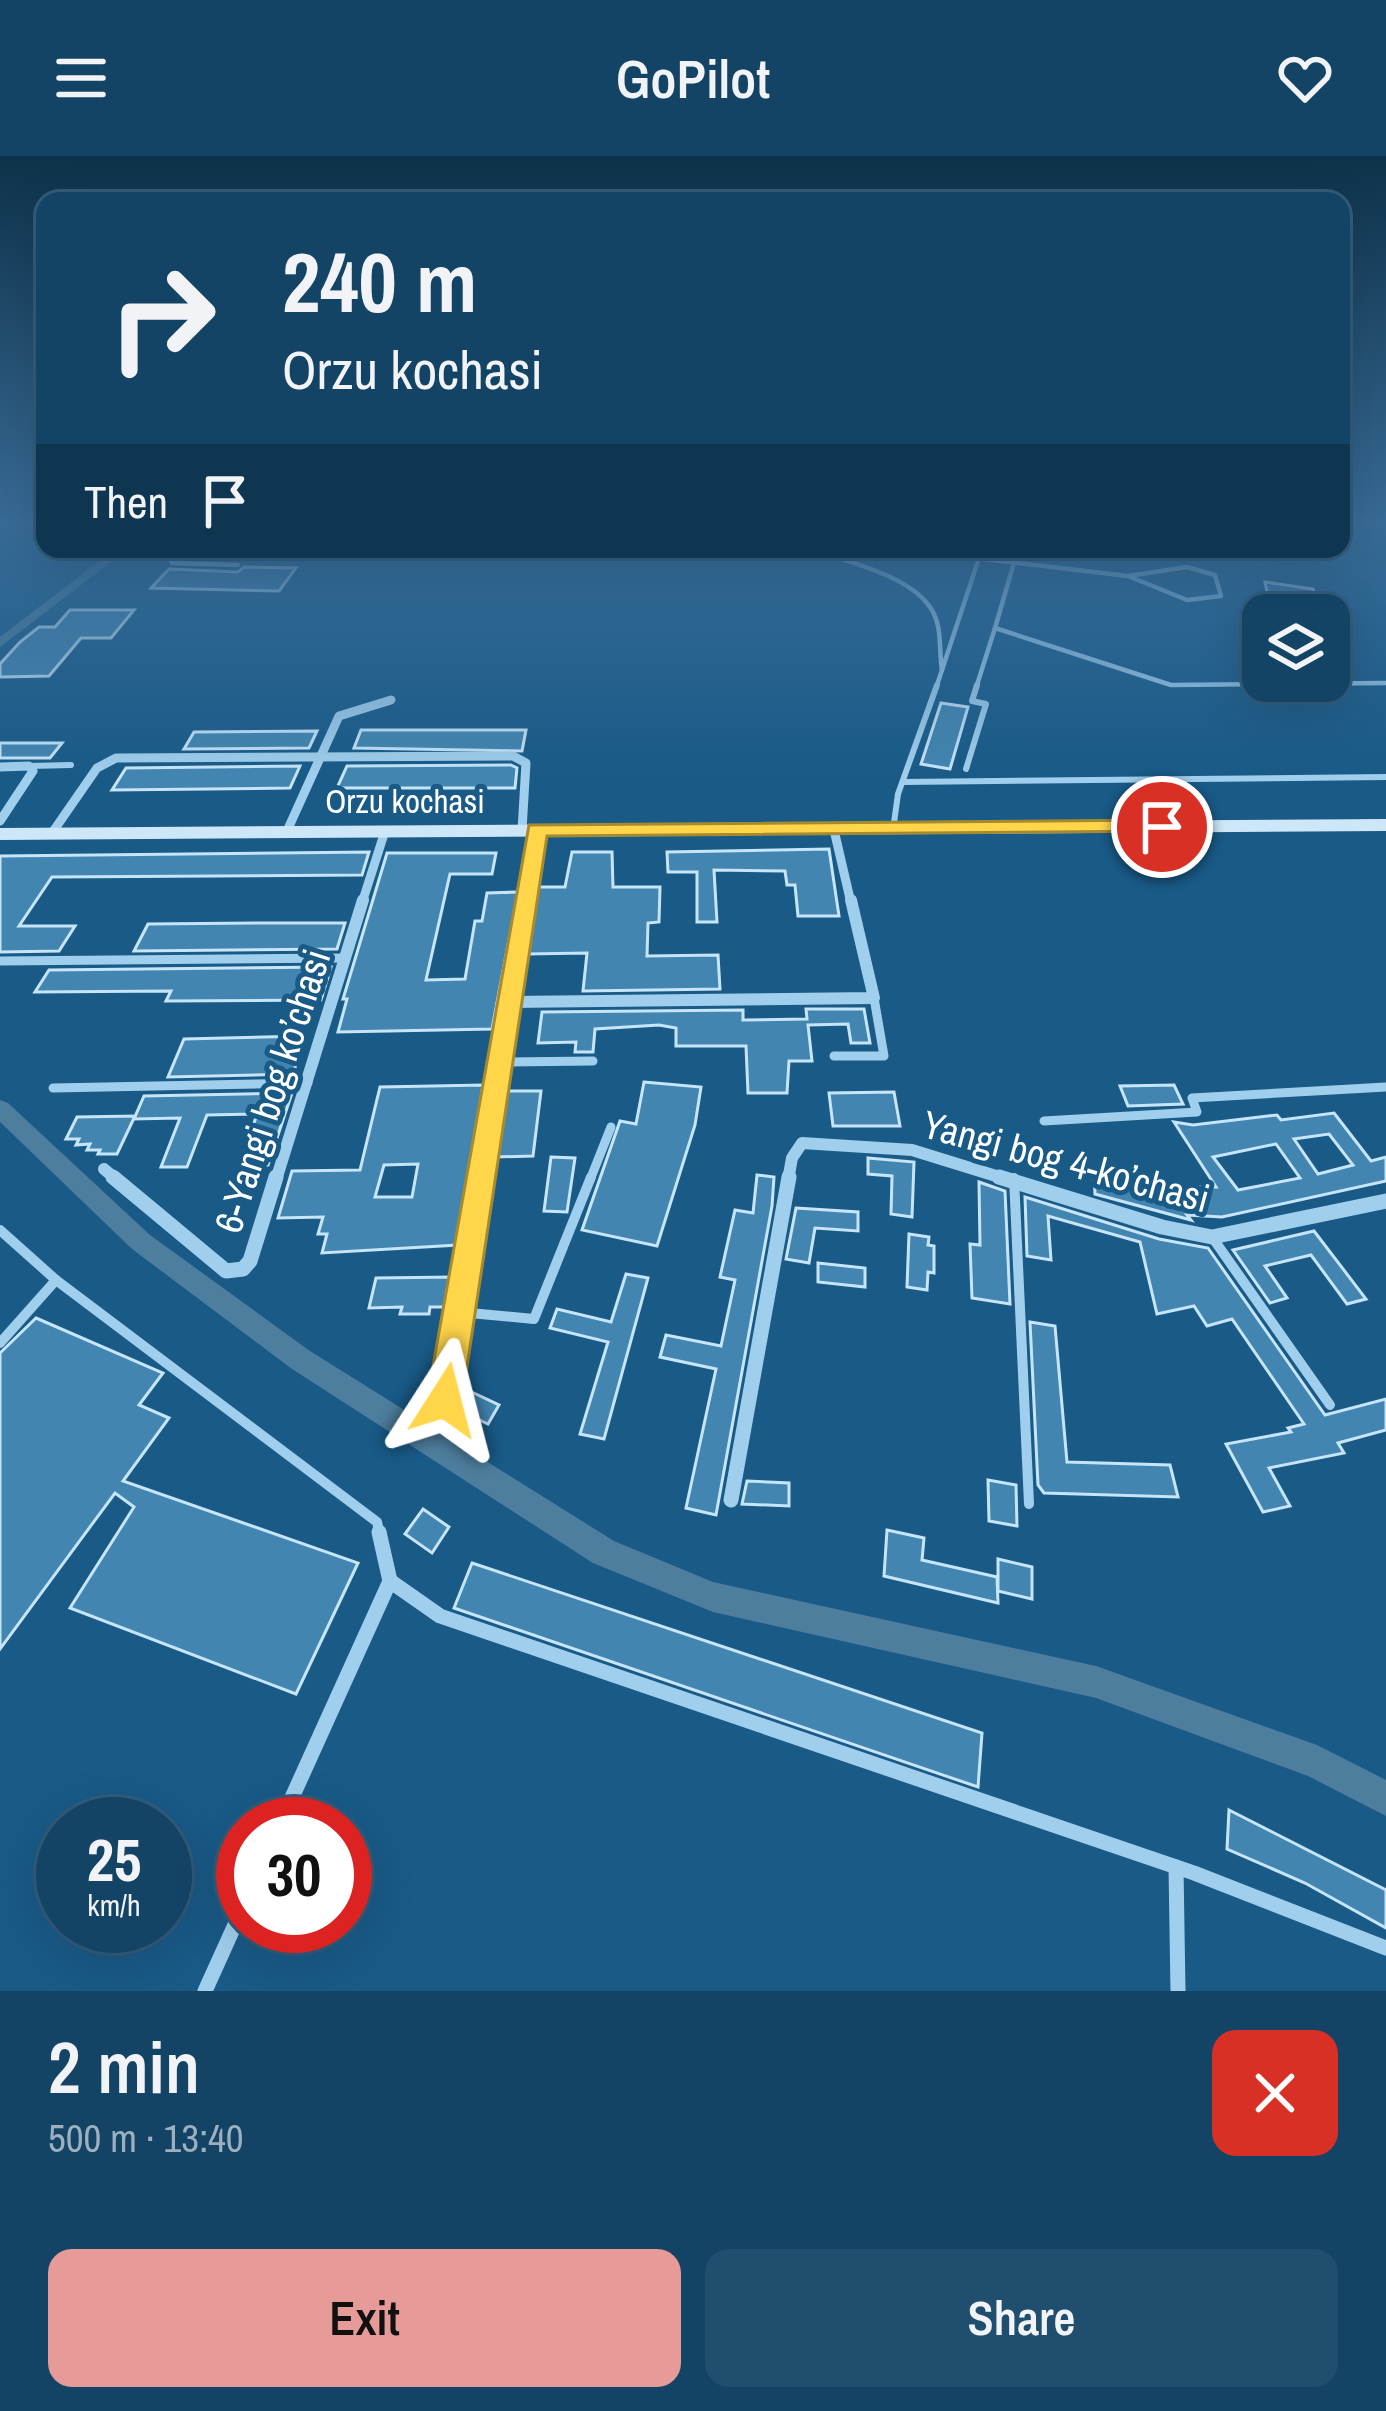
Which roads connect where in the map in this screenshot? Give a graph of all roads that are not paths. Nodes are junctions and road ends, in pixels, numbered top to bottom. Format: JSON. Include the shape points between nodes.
{"nodes":[{"id":1,"x":926,"y":605,"type":"edge"},
{"id":2,"x":963,"y":605,"type":"edge"},
{"id":3,"x":1002,"y":605,"type":"edge"},
{"id":4,"x":995,"y":628,"type":"junction"},
{"id":5,"x":942,"y":671,"type":"junction"},
{"id":6,"x":1386,"y":683,"type":"edge"},
{"id":7,"x":391,"y":700,"type":"dead end"},
{"id":8,"x":317,"y":757,"type":"junction"},
{"id":9,"x":71,"y":765,"type":"dead end"},
{"id":10,"x":0,"y":766,"type":"edge"},
{"id":11,"x":29,"y":766,"type":"junction"},
{"id":12,"x":966,"y":769,"type":"dead end"},
{"id":13,"x":1386,"y":777,"type":"edge"},
{"id":14,"x":903,"y":782,"type":"junction"},
{"id":15,"x":0,"y":820,"type":"edge"},
{"id":16,"x":1386,"y":825,"type":"edge"},
{"id":17,"x":529,"y":830,"type":"junction"},
{"id":18,"x":834,"y":830,"type":"junction"},
{"id":19,"x":893,"y":830,"type":"junction"},
{"id":20,"x":287,"y":831,"type":"junction"},
{"id":21,"x":386,"y":831,"type":"junction"},
{"id":22,"x":0,"y":833,"type":"edge"},
{"id":23,"x":52,"y":833,"type":"junction"},
{"id":24,"x":346,"y":958,"type":"junction"},
{"id":25,"x":0,"y":961,"type":"edge"},
{"id":26,"x":874,"y":998,"type":"junction"},
{"id":27,"x":509,"y":1002,"type":"junction"},
{"id":28,"x":834,"y":1056,"type":"dead end"},
{"id":29,"x":593,"y":1061,"type":"dead end"},
{"id":30,"x":500,"y":1062,"type":"junction"},
{"id":31,"x":308,"y":1083,"type":"junction"},
{"id":32,"x":1386,"y":1087,"type":"edge"},
{"id":33,"x":52,"y":1088,"type":"dead end"},
{"id":34,"x":1044,"y":1120,"type":"dead end"},
{"id":35,"x":611,"y":1127,"type":"dead end"},
{"id":36,"x":104,"y":1169,"type":"dead end"},
{"id":37,"x":1014,"y":1178,"type":"junction"},
{"id":38,"x":1386,"y":1201,"type":"edge"},
{"id":39,"x":0,"y":1230,"type":"edge"},
{"id":40,"x":1212,"y":1238,"type":"junction"},
{"id":41,"x":56,"y":1280,"type":"junction"},
{"id":42,"x":460,"y":1312,"type":"junction"},
{"id":43,"x":0,"y":1342,"type":"edge"},
{"id":44,"x":445,"y":1400,"type":"dead end"},
{"id":45,"x":1330,"y":1405,"type":"dead end"},
{"id":46,"x":731,"y":1500,"type":"dead end"},
{"id":47,"x":1029,"y":1504,"type":"dead end"},
{"id":48,"x":390,"y":1581,"type":"junction"},
{"id":49,"x":292,"y":1797,"type":"edge"},
{"id":50,"x":1176,"y":1867,"type":"junction"},
{"id":51,"x":1386,"y":1948,"type":"edge"},
{"id":52,"x":222,"y":1953,"type":"edge"},
{"id":53,"x":205,"y":1991,"type":"edge"},
{"id":54,"x":1178,"y":1991,"type":"edge"}],
"edges":[{"from":1,"to":5,"type":"lane","via":[[935,615]]},
{"from":2,"to":5,"type":"lane"},
{"from":3,"to":4,"type":"lane"},
{"from":4,"to":6,"type":"lane","via":[[1171,685]]},
{"from":4,"to":12,"type":"lane","via":[[972,701],[986,704]]},
{"from":5,"to":14,"type":"lane"},
{"from":7,"to":8,"type":"street","via":[[339,716]]},
{"from":8,"to":17,"type":"street","via":[[513,756],[526,763]]},
{"from":8,"to":20,"type":"street"},
{"from":8,"to":23,"type":"street","via":[[116,758],[97,768]]},
{"from":9,"to":11,"type":"lane"},
{"from":10,"to":11,"type":"street"},
{"from":11,"to":15,"type":"street"},
{"from":13,"to":14,"type":"lane"},
{"from":14,"to":19,"type":"lane"},
{"from":16,"to":19,"type":"main road","name":"Orzu kochasi"},
{"from":17,"to":18,"type":"main road","name":"Orzu kochasi"},
{"from":17,"to":21,"type":"main road","name":"Orzu kochasi"},
{"from":17,"to":27,"type":"street"},
{"from":18,"to":19,"type":"main road","name":"Orzu kochasi"},
{"from":18,"to":26,"type":"street"},
{"from":20,"to":21,"type":"main road","name":"Orzu kochasi"},
{"from":20,"to":23,"type":"main road","name":"Orzu kochasi"},
{"from":21,"to":24,"type":"street","name":"6-Yangi bog koʼchasi"},
{"from":22,"to":23,"type":"main road","name":"Orzu kochasi"},
{"from":24,"to":25,"type":"lane"},
{"from":24,"to":31,"type":"street","name":"6-Yangi bog koʼchasi"},
{"from":26,"to":27,"type":"street"},
{"from":26,"to":28,"type":"lane","via":[[884,1056]]},
{"from":27,"to":30,"type":"street"},
{"from":29,"to":30,"type":"lane"},
{"from":30,"to":42,"type":"street"},
{"from":31,"to":33,"type":"lane"},
{"from":31,"to":36,"type":"street","name":"6-Yangi bog koʼchasi","via":[[243,1269],[226,1271]]},
{"from":32,"to":34,"type":"lane","via":[[1192,1098],[1197,1112]]},
{"from":35,"to":42,"type":"lane","via":[[534,1319]]},
{"from":37,"to":40,"type":"street","name":"Yangi bog 4-koʼchasi"},
{"from":37,"to":46,"type":"street","name":"Yangi bog 4-koʼchasi","via":[[912,1150],[802,1143],[792,1157]]},
{"from":37,"to":47,"type":"lane"},
{"from":38,"to":40,"type":"street","name":"Yangi bog 4-koʼchasi"},
{"from":39,"to":41,"type":"lane"},
{"from":40,"to":45,"type":"lane"},
{"from":41,"to":43,"type":"lane"},
{"from":41,"to":48,"type":"lane","via":[[377,1522]]},
{"from":42,"to":44,"type":"street"},
{"from":48,"to":49,"type":"lane"},
{"from":48,"to":50,"type":"lane","via":[[440,1616]]},
{"from":50,"to":51,"type":"lane"},
{"from":50,"to":54,"type":"lane"},
{"from":52,"to":53,"type":"lane"}]}
